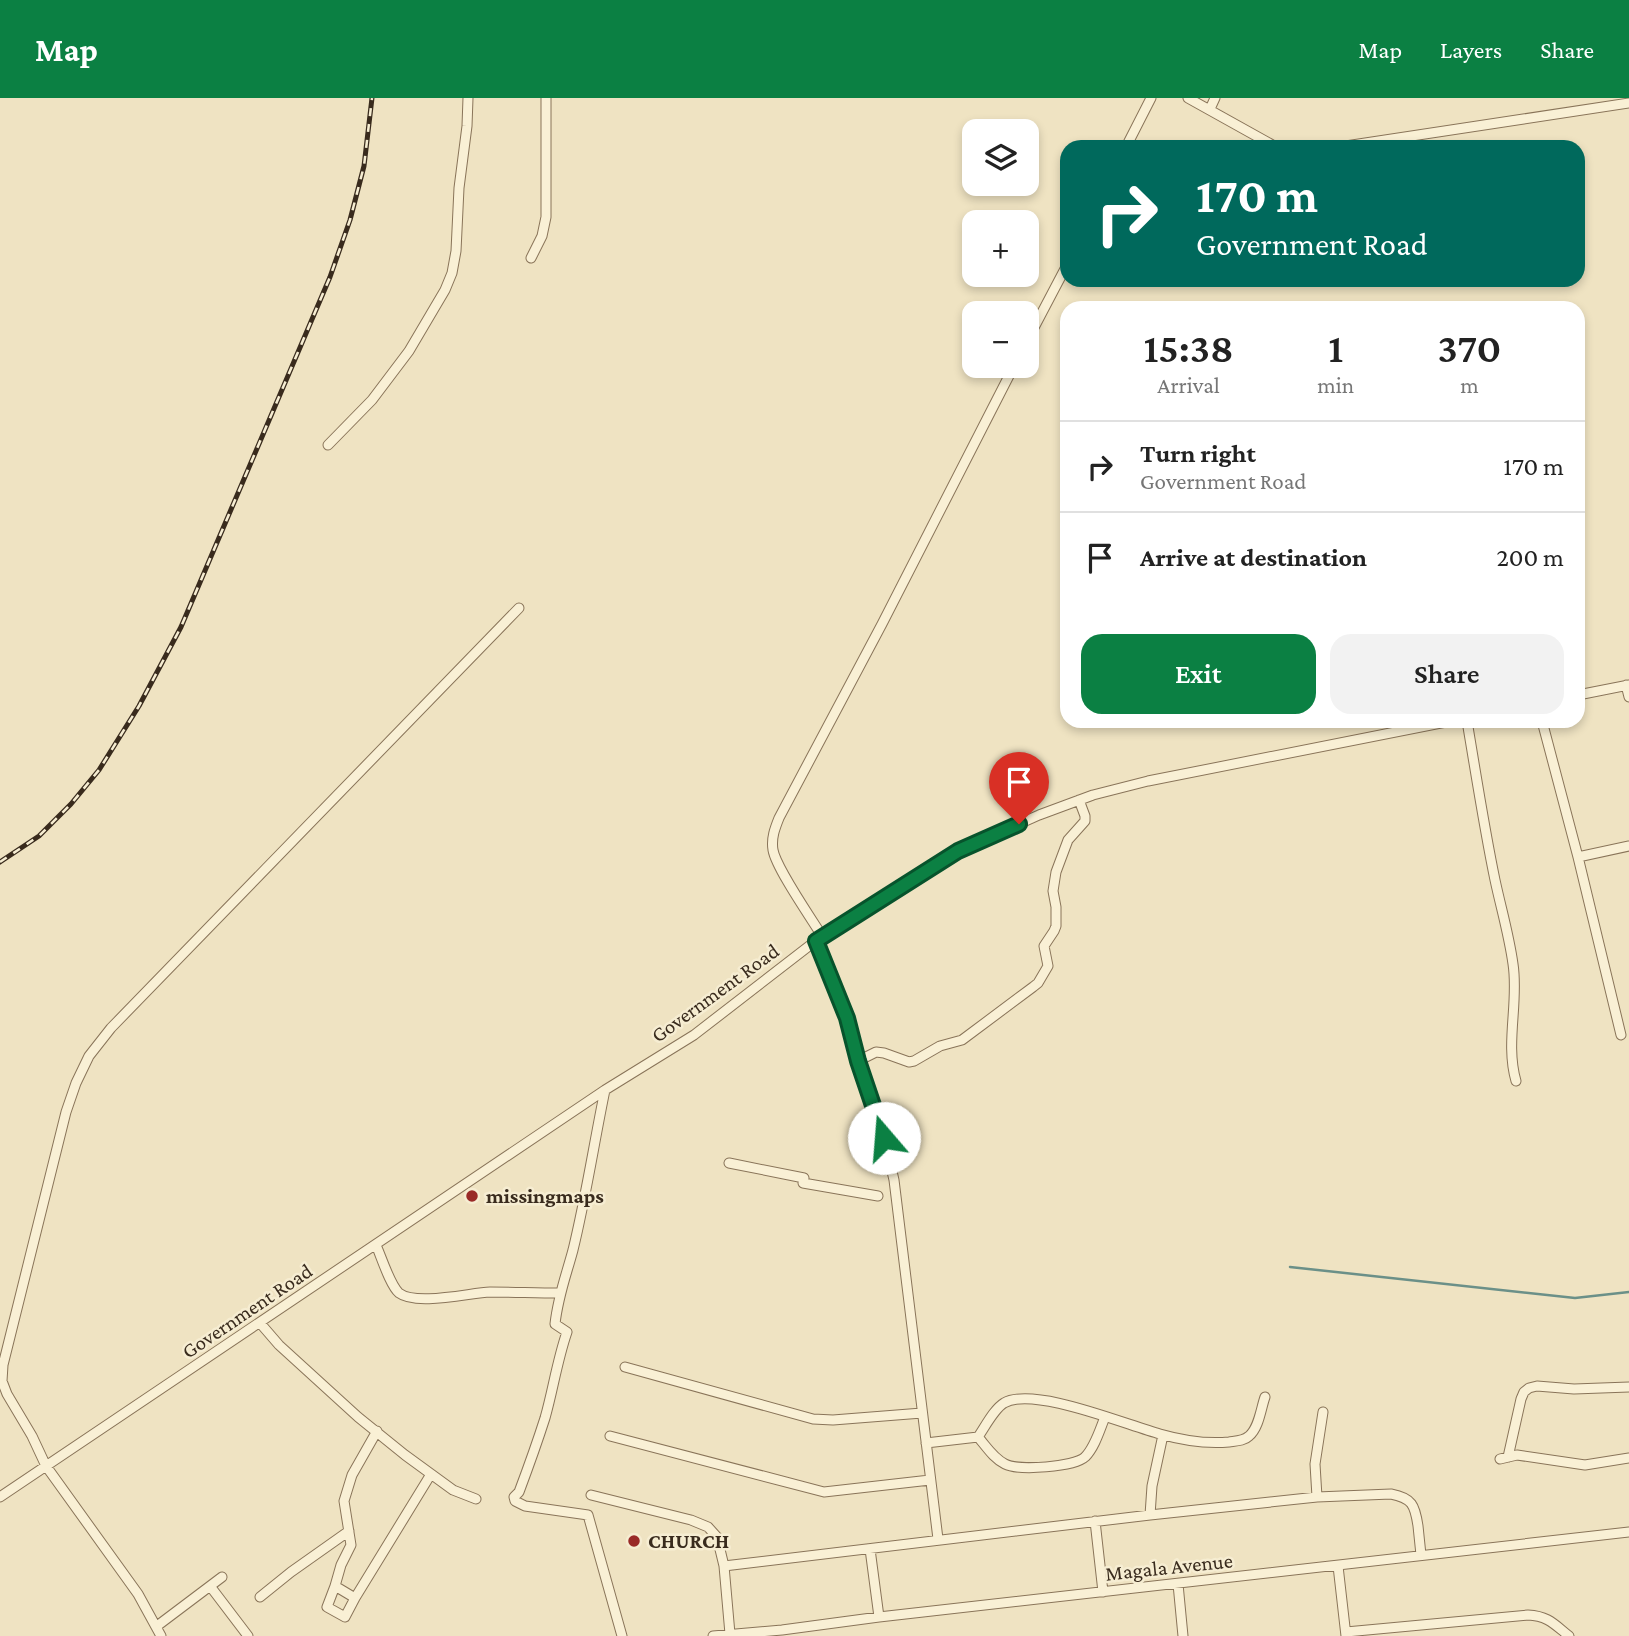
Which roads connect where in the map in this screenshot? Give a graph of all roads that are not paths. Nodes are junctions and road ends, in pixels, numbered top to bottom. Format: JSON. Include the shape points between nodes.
{"nodes":[{"id":1,"x":468,"y":98,"type":"edge"},
{"id":2,"x":546,"y":98,"type":"edge"},
{"id":3,"x":1151,"y":98,"type":"edge"},
{"id":4,"x":1188,"y":98,"type":"edge"},
{"id":5,"x":1215,"y":98,"type":"edge"},
{"id":6,"x":1627,"y":101,"type":"edge"},
{"id":7,"x":1210,"y":109,"type":"junction"},
{"id":8,"x":1130,"y":140,"type":"edge"},
{"id":9,"x":1264,"y":140,"type":"edge"},
{"id":10,"x":1383,"y":140,"type":"edge"},
{"id":11,"x":531,"y":258,"type":"dead end"},
{"id":12,"x":1060,"y":278,"type":"edge"},
{"id":13,"x":1039,"y":318,"type":"edge"},
{"id":14,"x":1008,"y":378,"type":"edge"},
{"id":15,"x":328,"y":445,"type":"dead end"},
{"id":16,"x":519,"y":608,"type":"dead end"},
{"id":17,"x":1628,"y":685,"type":"edge"},
{"id":18,"x":1585,"y":694,"type":"edge"},
{"id":19,"x":1629,"y":697,"type":"edge"},
{"id":20,"x":1416,"y":728,"type":"edge"},
{"id":21,"x":1468,"y":728,"type":"edge"},
{"id":22,"x":1544,"y":728,"type":"edge"},
{"id":23,"x":1079,"y":800,"type":"junction"},
{"id":24,"x":1629,"y":846,"type":"edge"},
{"id":25,"x":1578,"y":857,"type":"junction"},
{"id":26,"x":819,"y":939,"type":"junction"},
{"id":27,"x":1621,"y":1035,"type":"dead end"},
{"id":28,"x":858,"y":1061,"type":"junction"},
{"id":29,"x":1516,"y":1081,"type":"dead end"},
{"id":30,"x":605,"y":1090,"type":"junction"},
{"id":31,"x":729,"y":1163,"type":"dead end"},
{"id":32,"x":878,"y":1196,"type":"dead end"},
{"id":33,"x":376,"y":1245,"type":"junction"},
{"id":34,"x":559,"y":1293,"type":"junction"},
{"id":35,"x":260,"y":1323,"type":"junction"},
{"id":36,"x":625,"y":1367,"type":"dead end"},
{"id":37,"x":1629,"y":1387,"type":"edge"},
{"id":38,"x":1265,"y":1397,"type":"dead end"},
{"id":39,"x":1323,"y":1412,"type":"dead end"},
{"id":40,"x":922,"y":1413,"type":"junction"},
{"id":41,"x":1105,"y":1417,"type":"junction"},
{"id":42,"x":377,"y":1431,"type":"junction"},
{"id":43,"x":1163,"y":1435,"type":"junction"},
{"id":44,"x":610,"y":1436,"type":"dead end"},
{"id":45,"x":978,"y":1437,"type":"junction"},
{"id":46,"x":926,"y":1443,"type":"junction"},
{"id":47,"x":1629,"y":1458,"type":"edge"},
{"id":48,"x":46,"y":1466,"type":"junction"},
{"id":49,"x":431,"y":1474,"type":"junction"},
{"id":50,"x":930,"y":1480,"type":"junction"},
{"id":51,"x":591,"y":1494,"type":"dead end"},
{"id":52,"x":0,"y":1497,"type":"edge"},
{"id":53,"x":1317,"y":1497,"type":"junction"},
{"id":54,"x":476,"y":1499,"type":"dead end"},
{"id":55,"x":1150,"y":1515,"type":"junction"},
{"id":56,"x":1096,"y":1521,"type":"junction"},
{"id":57,"x":349,"y":1531,"type":"junction"},
{"id":58,"x":1629,"y":1532,"type":"edge"},
{"id":59,"x":937,"y":1539,"type":"junction"},
{"id":60,"x":870,"y":1549,"type":"junction"},
{"id":61,"x":1421,"y":1555,"type":"junction"},
{"id":62,"x":724,"y":1566,"type":"junction"},
{"id":63,"x":1338,"y":1566,"type":"junction"},
{"id":64,"x":222,"y":1577,"type":"dead end"},
{"id":65,"x":1178,"y":1584,"type":"junction"},
{"id":66,"x":209,"y":1586,"type":"junction"},
{"id":67,"x":335,"y":1587,"type":"junction"},
{"id":68,"x":1103,"y":1592,"type":"junction"},
{"id":69,"x":260,"y":1597,"type":"dead end"},
{"id":70,"x":355,"y":1598,"type":"junction"},
{"id":71,"x":879,"y":1617,"type":"junction"},
{"id":72,"x":157,"y":1626,"type":"junction"},
{"id":73,"x":783,"y":1633,"type":"edge"},
{"id":74,"x":730,"y":1634,"type":"junction"},
{"id":75,"x":1346,"y":1634,"type":"edge"},
{"id":76,"x":161,"y":1636,"type":"edge"},
{"id":77,"x":248,"y":1636,"type":"edge"},
{"id":78,"x":622,"y":1636,"type":"edge"},
{"id":79,"x":713,"y":1636,"type":"edge"},
{"id":80,"x":1183,"y":1636,"type":"edge"},
{"id":81,"x":1569,"y":1636,"type":"edge"}],
"edges":[{"from":1,"to":15,"type":"street","via":[[452,273],[409,351],[372,400]]},
{"from":2,"to":11,"type":"street","via":[[546,217]]},
{"from":3,"to":8,"type":"street"},
{"from":4,"to":7,"type":"street"},
{"from":5,"to":7,"type":"street"},
{"from":6,"to":10,"type":"street"},
{"from":7,"to":9,"type":"street"},
{"from":12,"to":13,"type":"street"},
{"from":14,"to":26,"type":"street","via":[[773,834],[773,852]]},
{"from":16,"to":48,"type":"street","via":[[142,995],[89,1056],[66,1112],[3,1365],[7,1395]]},
{"from":17,"to":18,"type":"street"},
{"from":17,"to":19,"type":"street"},
{"from":20,"to":23,"type":"street","name":"Government Road","via":[[1160,779]]},
{"from":21,"to":29,"type":"street","via":[[1513,966]]},
{"from":22,"to":25,"type":"street"},
{"from":23,"to":26,"type":"street","name":"Government Road","via":[[958,851]]},
{"from":23,"to":28,"type":"street","via":[[1085,821],[1068,840],[1056,872],[1056,926],[1044,946],[1048,966],[1038,983],[962,1040],[914,1061],[876,1052]]},
{"from":24,"to":25,"type":"street"},
{"from":25,"to":27,"type":"street"},
{"from":26,"to":28,"type":"street"},
{"from":26,"to":30,"type":"street","name":"Government Road","via":[[694,1035]]},
{"from":28,"to":40,"type":"street","via":[[894,1180]]},
{"from":30,"to":33,"type":"street","name":"Government Road"},
{"from":30,"to":34,"type":"street"},
{"from":31,"to":32,"type":"street"},
{"from":33,"to":34,"type":"street","via":[[399,1293],[410,1297]]},
{"from":33,"to":35,"type":"street","name":"Government Road"},
{"from":34,"to":78,"type":"street","via":[[555,1324],[567,1332],[544,1420],[514,1501],[588,1515]]},
{"from":35,"to":42,"type":"street"},
{"from":35,"to":48,"type":"street","name":"Government Road"},
{"from":36,"to":40,"type":"street","via":[[813,1419]]},
{"from":37,"to":47,"type":"street","via":[[1529,1388],[1521,1399],[1504,1458],[1517,1455],[1586,1465]]},
{"from":38,"to":43,"type":"street","via":[[1255,1428],[1241,1441],[1219,1443]]},
{"from":39,"to":53,"type":"street","via":[[1316,1457]]},
{"from":40,"to":46,"type":"street"},
{"from":41,"to":43,"type":"street"},
{"from":41,"to":45,"type":"street","via":[[1071,1405],[1020,1398],[996,1410]]},
{"from":41,"to":45,"type":"street","via":[[1092,1448],[1075,1462],[1021,1468],[1007,1465]]},
{"from":42,"to":49,"type":"street"},
{"from":42,"to":57,"type":"street","via":[[352,1475],[344,1501]]},
{"from":43,"to":55,"type":"street"},
{"from":44,"to":50,"type":"street","via":[[824,1492]]},
{"from":45,"to":46,"type":"street"},
{"from":46,"to":50,"type":"street"},
{"from":48,"to":52,"type":"street","name":"Government Road"},
{"from":48,"to":72,"type":"street"},
{"from":49,"to":54,"type":"street"},
{"from":49,"to":70,"type":"street"},
{"from":50,"to":59,"type":"street"},
{"from":51,"to":62,"type":"street","via":[[708,1527],[717,1537]]},
{"from":53,"to":55,"type":"street"},
{"from":53,"to":61,"type":"street","via":[[1391,1494],[1410,1501],[1416,1510]]},
{"from":55,"to":56,"type":"street"},
{"from":56,"to":59,"type":"street"},
{"from":56,"to":68,"type":"street"},
{"from":57,"to":67,"type":"street","via":[[351,1545]]},
{"from":57,"to":69,"type":"street"},
{"from":58,"to":61,"type":"street","name":"Magala Avenue"},
{"from":59,"to":60,"type":"street"},
{"from":60,"to":62,"type":"street"},
{"from":60,"to":71,"type":"street"},
{"from":61,"to":63,"type":"street","name":"Magala Avenue"},
{"from":62,"to":74,"type":"street"},
{"from":63,"to":65,"type":"street","name":"Magala Avenue"},
{"from":63,"to":75,"type":"street"},
{"from":64,"to":66,"type":"street"},
{"from":65,"to":68,"type":"street","name":"Magala Avenue"},
{"from":65,"to":80,"type":"street"},
{"from":66,"to":72,"type":"street"},
{"from":66,"to":77,"type":"street"},
{"from":67,"to":70,"type":"street"},
{"from":67,"to":70,"type":"street","via":[[327,1607],[345,1617]]},
{"from":68,"to":71,"type":"street","name":"Magala Avenue"},
{"from":71,"to":73,"type":"street","name":"Magala Avenue"},
{"from":72,"to":76,"type":"street"},
{"from":73,"to":74,"type":"street","name":"Magala Avenue"},
{"from":74,"to":79,"type":"street","name":"Magala Avenue"},
{"from":75,"to":81,"type":"street","via":[[1528,1615],[1549,1620]]}]}
